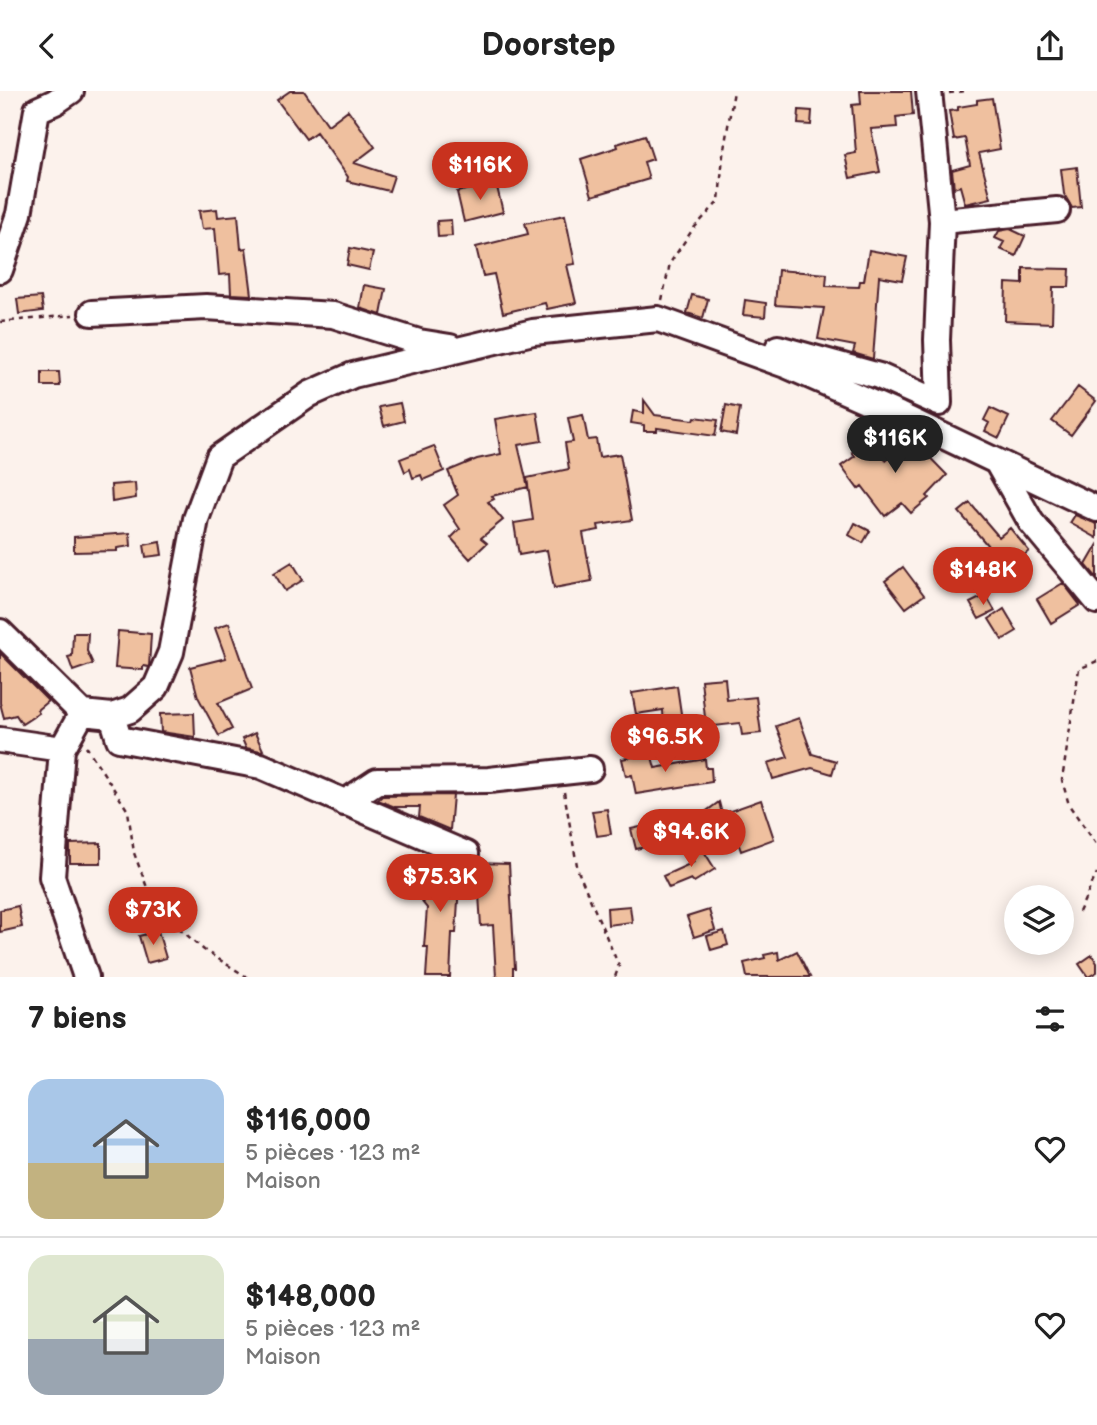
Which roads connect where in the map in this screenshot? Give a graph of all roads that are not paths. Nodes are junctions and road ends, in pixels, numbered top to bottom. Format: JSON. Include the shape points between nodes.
{"nodes":[{"id":1,"x":71,"y":91,"type":"edge"},
{"id":2,"x":929,"y":91,"type":"edge"},
{"id":3,"x":1057,"y":210,"type":"dead end"},
{"id":4,"x":942,"y":221,"type":"junction"},
{"id":5,"x":0,"y":270,"type":"edge"},
{"id":6,"x":92,"y":313,"type":"road end"},
{"id":7,"x":699,"y":334,"type":"junction"},
{"id":8,"x":463,"y":349,"type":"junction"},
{"id":9,"x":997,"y":462,"type":"junction"},
{"id":10,"x":1097,"y":509,"type":"edge"},
{"id":11,"x":1097,"y":601,"type":"edge"},
{"id":12,"x":0,"y":632,"type":"edge"},
{"id":13,"x":82,"y":713,"type":"junction"},
{"id":14,"x":112,"y":716,"type":"junction"},
{"id":15,"x":0,"y":740,"type":"edge"},
{"id":16,"x":74,"y":747,"type":"junction"},
{"id":17,"x":590,"y":769,"type":"dead end"},
{"id":18,"x":344,"y":803,"type":"junction"},
{"id":19,"x":466,"y":853,"type":"dead end"},
{"id":20,"x":86,"y":977,"type":"edge"}],
"edges":[{"from":1,"to":5,"type":"street","via":[[37,110],[19,214]]},
{"from":2,"to":4,"type":"street"},
{"from":3,"to":4,"type":"street"},
{"from":4,"to":7,"type":"street","via":[[939,403],[879,376],[739,337]]},
{"from":6,"to":8,"type":"street","via":[[206,307],[333,315],[419,342]]},
{"from":7,"to":8,"type":"street","via":[[658,319],[533,332]]},
{"from":7,"to":9,"type":"street","via":[[788,366]]},
{"from":8,"to":14,"type":"street","via":[[353,375],[310,394],[219,457],[196,519],[172,652],[156,687],[130,710]]},
{"from":9,"to":10,"type":"street"},
{"from":9,"to":11,"type":"street","via":[[1031,522]]},
{"from":12,"to":13,"type":"street"},
{"from":13,"to":14,"type":"street"},
{"from":13,"to":16,"type":"street"},
{"from":14,"to":18,"type":"street","via":[[120,739],[261,766]]},
{"from":15,"to":16,"type":"street"},
{"from":16,"to":20,"type":"street","via":[[51,877]]},
{"from":17,"to":18,"type":"street","via":[[489,780],[377,781]]},
{"from":18,"to":19,"type":"street"}]}
